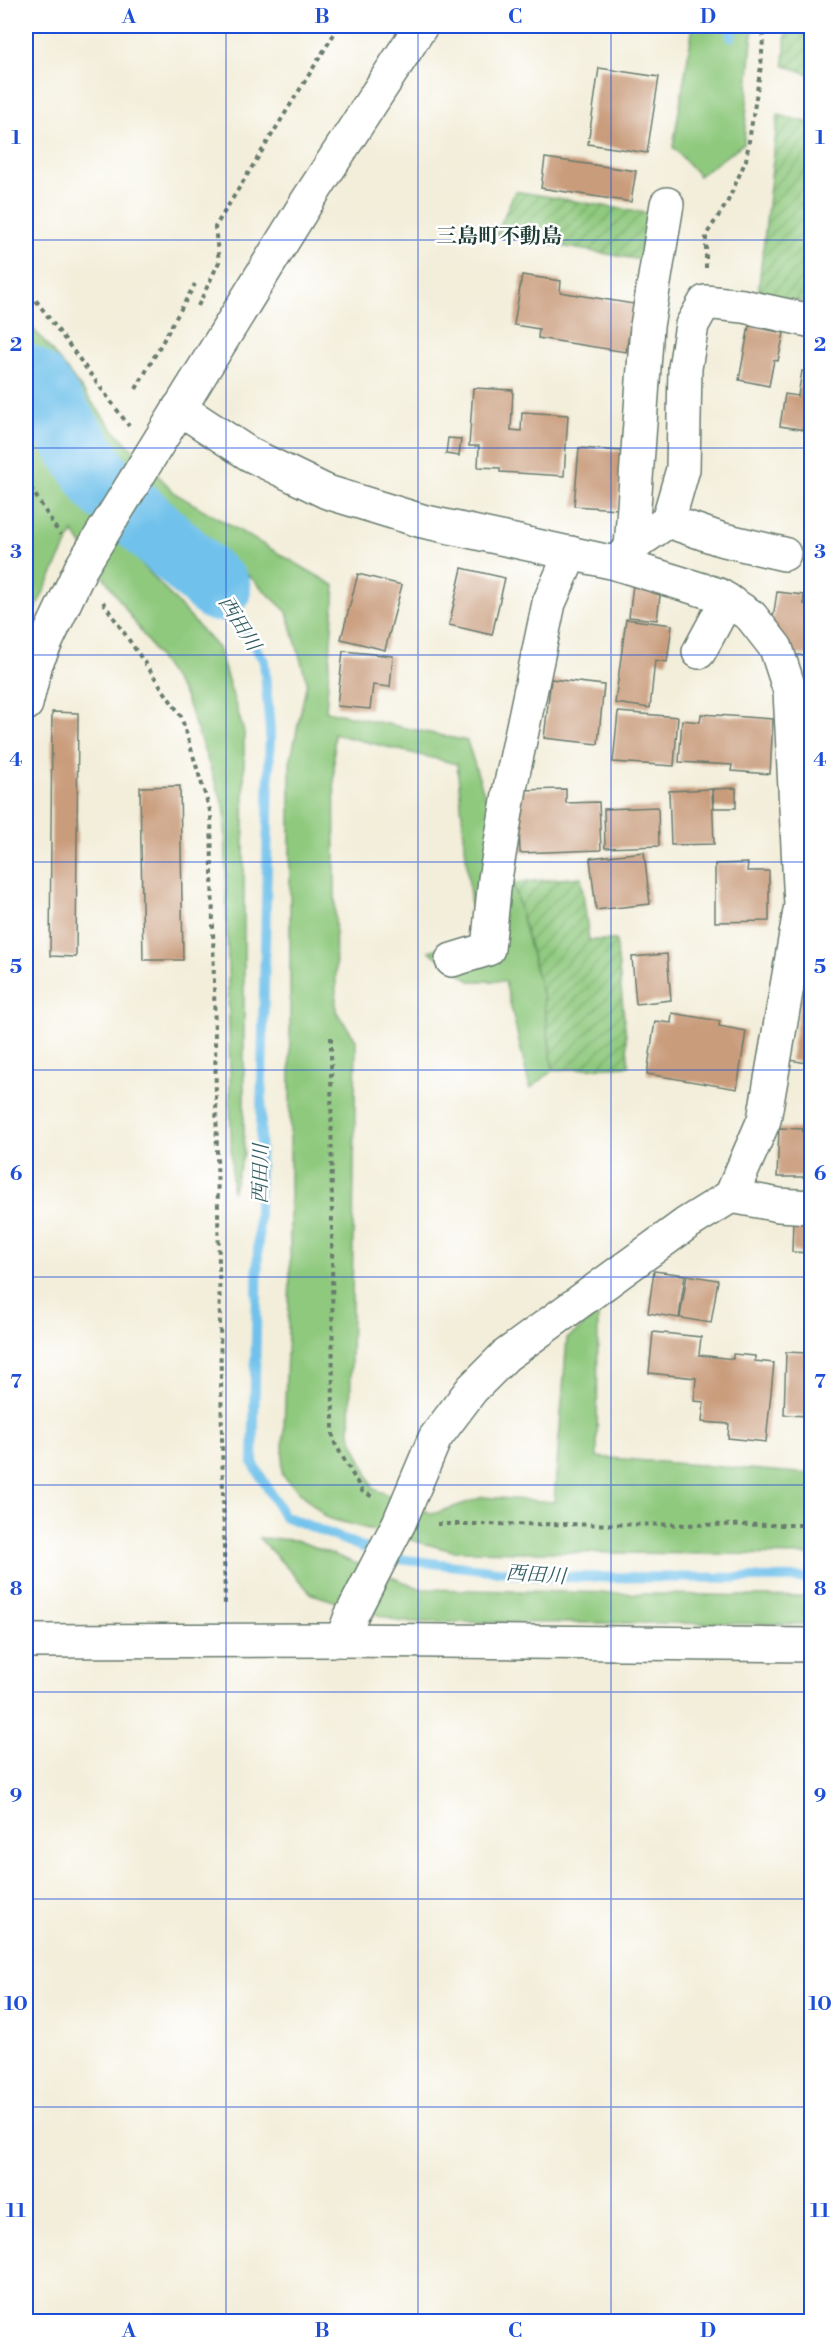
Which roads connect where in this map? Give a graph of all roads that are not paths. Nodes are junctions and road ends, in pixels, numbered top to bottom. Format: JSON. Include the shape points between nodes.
{"nodes":[{"id":1,"x":421,"y":26,"type":"edge"},
{"id":2,"x":667,"y":204,"type":"dead end"},
{"id":3,"x":812,"y":321,"type":"edge"},
{"id":4,"x":179,"y":408,"type":"junction"},
{"id":5,"x":668,"y":521,"type":"junction"},
{"id":6,"x":571,"y":552,"type":"junction"},
{"id":7,"x":784,"y":554,"type":"dead end"},
{"id":8,"x":623,"y":556,"type":"junction"},
{"id":9,"x":727,"y":600,"type":"junction"},
{"id":10,"x":699,"y":652,"type":"dead end"},
{"id":11,"x":26,"y":704,"type":"edge"},
{"id":12,"x":806,"y":904,"type":"edge"},
{"id":13,"x":452,"y":960,"type":"dead end"},
{"id":14,"x":731,"y":1196,"type":"junction"},
{"id":15,"x":812,"y":1207,"type":"edge"},
{"id":16,"x":347,"y":1628,"type":"junction"},
{"id":17,"x":26,"y":1641,"type":"edge"},
{"id":18,"x":812,"y":1645,"type":"edge"}],
"edges":[{"from":1,"to":4,"type":"street"},
{"from":2,"to":8,"type":"street","via":[[647,326]]},
{"from":3,"to":5,"type":"street","via":[[705,302],[692,325],[685,368],[683,469]]},
{"from":4,"to":6,"type":"street","via":[[249,454],[327,492],[422,521]]},
{"from":4,"to":11,"type":"street","via":[[81,568],[36,663]]},
{"from":5,"to":7,"type":"street","via":[[720,540]]},
{"from":5,"to":8,"type":"street"},
{"from":6,"to":8,"type":"street"},
{"from":6,"to":13,"type":"street","via":[[549,603],[510,788],[488,948]]},
{"from":8,"to":9,"type":"street"},
{"from":9,"to":10,"type":"street"},
{"from":9,"to":12,"type":"street","via":[[751,616],[776,648],[790,691]]},
{"from":12,"to":14,"type":"street","via":[[764,1120]]},
{"from":14,"to":15,"type":"street"},
{"from":14,"to":16,"type":"street","via":[[686,1224],[505,1356],[472,1389],[435,1438],[399,1523]]},
{"from":16,"to":17,"type":"street","via":[[226,1641]]},
{"from":16,"to":18,"type":"street"}]}
